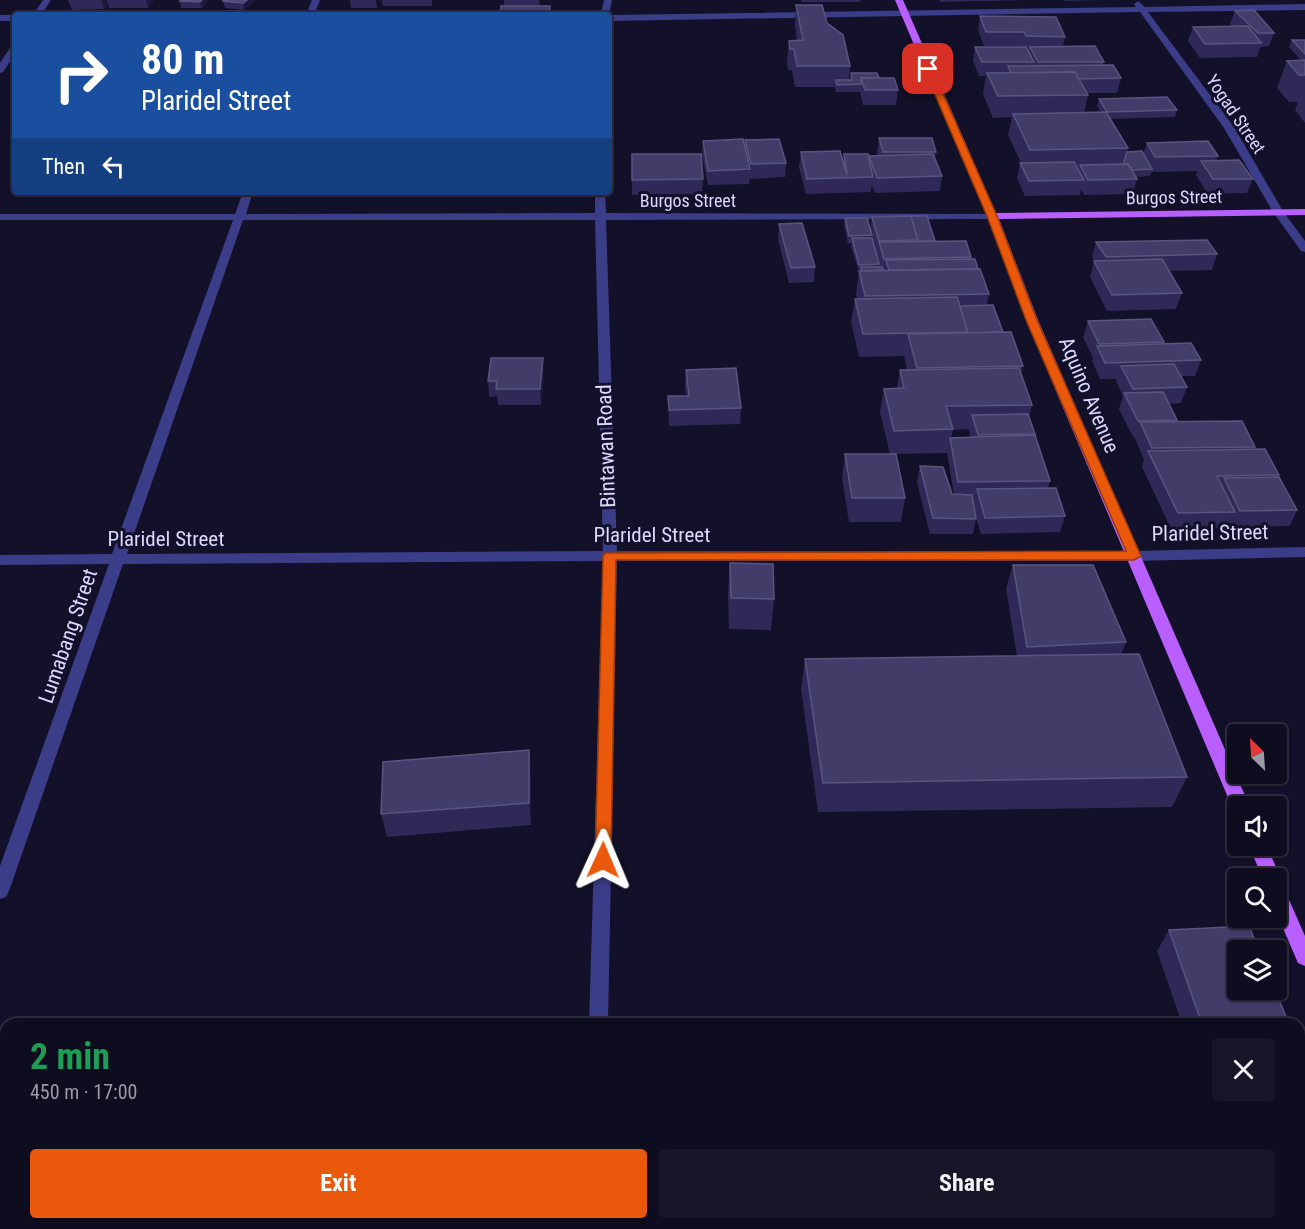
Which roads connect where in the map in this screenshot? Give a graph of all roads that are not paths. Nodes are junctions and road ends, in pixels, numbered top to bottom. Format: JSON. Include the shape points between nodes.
{"nodes":[{"id":1,"x":900,"y":0,"type":"edge"},
{"id":2,"x":1138,"y":4,"type":"edge"},
{"id":3,"x":1277,"y":4,"type":"edge"},
{"id":4,"x":1305,"y":7,"type":"edge"},
{"id":5,"x":905,"y":13,"type":"junction"},
{"id":6,"x":612,"y":18,"type":"edge"},
{"id":7,"x":12,"y":52,"type":"edge"},
{"id":8,"x":0,"y":70,"type":"edge"},
{"id":9,"x":247,"y":195,"type":"edge"},
{"id":10,"x":600,"y":195,"type":"edge"},
{"id":11,"x":1278,"y":212,"type":"junction"},
{"id":12,"x":1305,"y":212,"type":"edge"},
{"id":13,"x":239,"y":216,"type":"junction"},
{"id":14,"x":992,"y":216,"type":"junction"},
{"id":15,"x":0,"y":217,"type":"edge"},
{"id":16,"x":599,"y":217,"type":"junction"},
{"id":17,"x":1305,"y":249,"type":"edge"},
{"id":18,"x":1305,"y":552,"type":"edge"},
{"id":19,"x":610,"y":556,"type":"junction"},
{"id":20,"x":1134,"y":556,"type":"junction"},
{"id":21,"x":0,"y":560,"type":"edge"},
{"id":22,"x":117,"y":560,"type":"junction"},
{"id":23,"x":1236,"y":796,"type":"edge"},
{"id":24,"x":0,"y":891,"type":"edge"},
{"id":25,"x":1287,"y":915,"type":"edge"},
{"id":26,"x":1305,"y":957,"type":"edge"},
{"id":27,"x":599,"y":1018,"type":"edge"}],
"edges":[{"from":1,"to":5,"type":"main road","name":"Aquino Avenue"},
{"from":2,"to":3,"type":"street"},
{"from":2,"to":5,"type":"street"},
{"from":2,"to":11,"type":"street","name":"Yogad Street","via":[[1229,127]]},
{"from":3,"to":4,"type":"street"},
{"from":5,"to":6,"type":"street"},
{"from":5,"to":14,"type":"main road","name":"Aquino Avenue"},
{"from":7,"to":8,"type":"street"},
{"from":9,"to":13,"type":"street","name":"Lumabang Street"},
{"from":10,"to":16,"type":"street","name":"Bintawan Road"},
{"from":11,"to":12,"type":"main road","name":"Burgos Street"},
{"from":11,"to":14,"type":"main road","name":"Burgos Street"},
{"from":11,"to":17,"type":"street","name":"Yogad Street"},
{"from":13,"to":15,"type":"street","name":"Burgos Street"},
{"from":13,"to":16,"type":"street","name":"Burgos Street"},
{"from":13,"to":22,"type":"street","name":"Lumabang Street"},
{"from":14,"to":16,"type":"street","name":"Burgos Street"},
{"from":14,"to":20,"type":"main road","name":"Aquino Avenue","via":[[1032,320]]},
{"from":16,"to":19,"type":"street","name":"Bintawan Road"},
{"from":18,"to":20,"type":"street","name":"Plaridel Street"},
{"from":19,"to":20,"type":"street","name":"Plaridel Street"},
{"from":19,"to":22,"type":"street","name":"Plaridel Street"},
{"from":19,"to":27,"type":"street","name":"Bintawan Road"},
{"from":20,"to":23,"type":"main road","name":"Aquino Avenue"},
{"from":21,"to":22,"type":"street","name":"Plaridel Street"},
{"from":22,"to":24,"type":"street","name":"Lumabang Street"},
{"from":25,"to":26,"type":"main road"}]}
